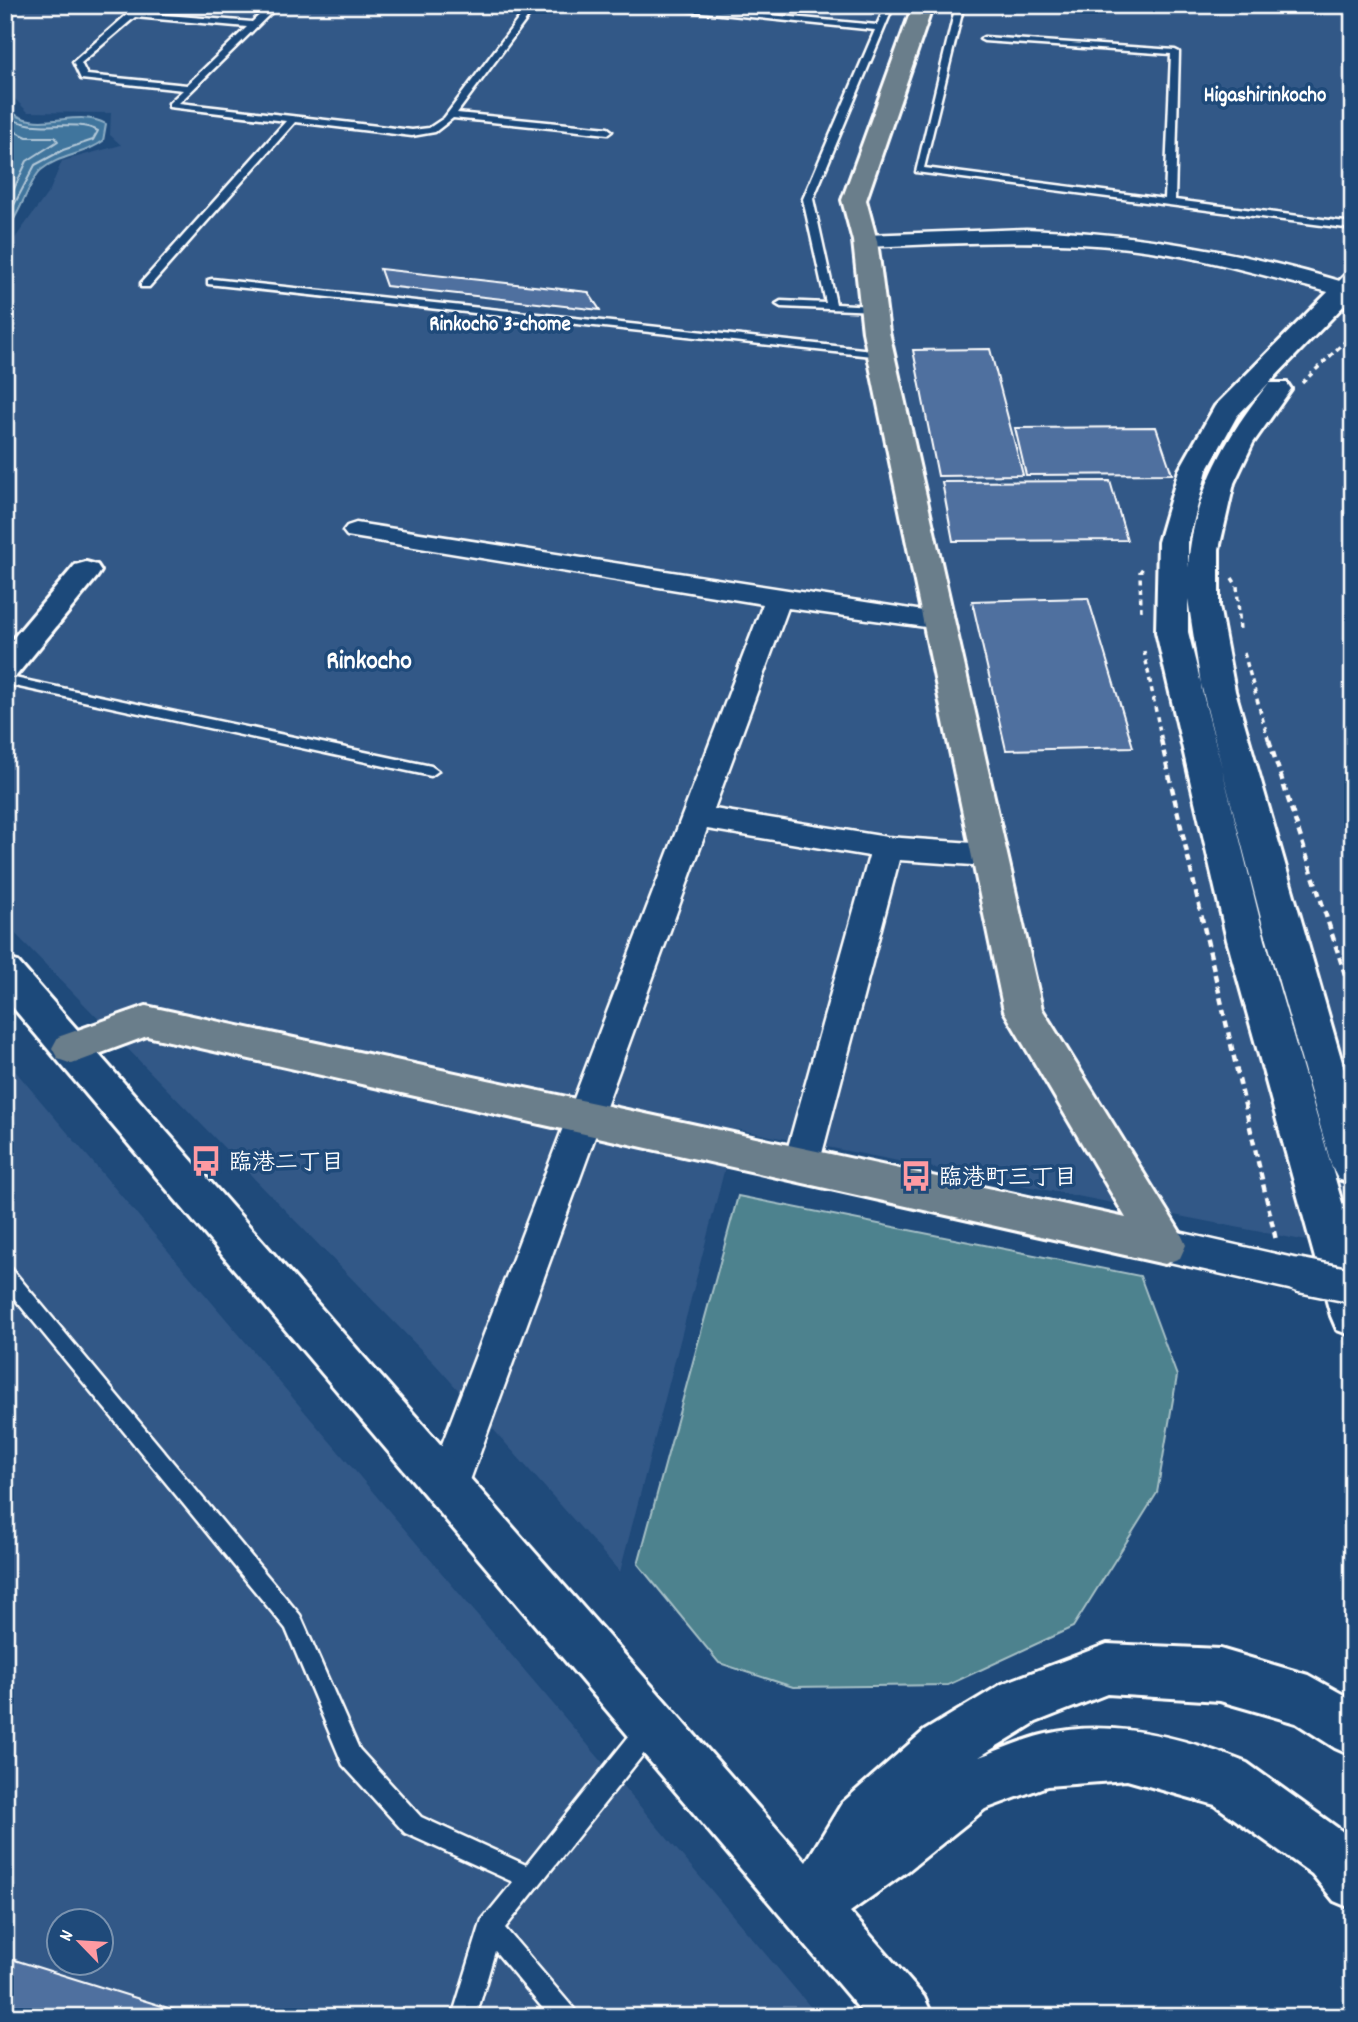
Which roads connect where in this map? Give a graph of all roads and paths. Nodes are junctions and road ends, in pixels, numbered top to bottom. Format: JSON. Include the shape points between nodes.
{"nodes":[{"id":1,"x":125,"y":5,"type":"edge"},
{"id":2,"x":275,"y":5,"type":"edge"},
{"id":3,"x":533,"y":5,"type":"edge"},
{"id":4,"x":637,"y":5,"type":"edge"},
{"id":5,"x":890,"y":5,"type":"edge"},
{"id":6,"x":923,"y":5,"type":"edge"},
{"id":7,"x":960,"y":5,"type":"edge"},
{"id":8,"x":132,"y":14,"type":"junction"},
{"id":9,"x":254,"y":25,"type":"junction"},
{"id":10,"x":880,"y":29,"type":"junction"},
{"id":11,"x":984,"y":39,"type":"dead end"},
{"id":12,"x":190,"y":88,"type":"junction"},
{"id":13,"x":451,"y":115,"type":"junction"},
{"id":14,"x":293,"y":119,"type":"junction"},
{"id":15,"x":608,"y":131,"type":"dead end"},
{"id":16,"x":1170,"y":201,"type":"junction"},
{"id":17,"x":1353,"y":220,"type":"edge"},
{"id":18,"x":1329,"y":222,"type":"junction"},
{"id":19,"x":1353,"y":226,"type":"edge"},
{"id":20,"x":866,"y":241,"type":"junction"},
{"id":21,"x":212,"y":282,"type":"dead end"},
{"id":22,"x":145,"y":285,"type":"dead end"},
{"id":23,"x":1350,"y":295,"type":"edge"},
{"id":24,"x":781,"y":303,"type":"dead end"},
{"id":25,"x":832,"y":307,"type":"junction"},
{"id":26,"x":873,"y":309,"type":"junction"},
{"id":27,"x":1353,"y":334,"type":"edge"},
{"id":28,"x":881,"y":354,"type":"junction"},
{"id":29,"x":1299,"y":386,"type":"dead end"},
{"id":30,"x":356,"y":531,"type":"dead end"},
{"id":31,"x":86,"y":571,"type":"dead end"},
{"id":32,"x":1230,"y":575,"type":"dead end"},
{"id":33,"x":778,"y":597,"type":"junction"},
{"id":34,"x":940,"y":621,"type":"junction"},
{"id":35,"x":1240,"y":636,"type":"dead end"},
{"id":36,"x":1243,"y":648,"type":"dead end"},
{"id":37,"x":5,"y":669,"type":"edge"},
{"id":38,"x":5,"y":680,"type":"edge"},
{"id":39,"x":431,"y":771,"type":"dead end"},
{"id":40,"x":698,"y":817,"type":"junction"},
{"id":41,"x":887,"y":848,"type":"junction"},
{"id":42,"x":987,"y":855,"type":"junction"},
{"id":43,"x":5,"y":972,"type":"edge"},
{"id":44,"x":1353,"y":999,"type":"edge"},
{"id":45,"x":72,"y":1048,"type":"junction"},
{"id":46,"x":587,"y":1117,"type":"junction"},
{"id":47,"x":802,"y":1165,"type":"junction"},
{"id":48,"x":1353,"y":1167,"type":"edge"},
{"id":49,"x":1166,"y":1245,"type":"junction"},
{"id":50,"x":5,"y":1274,"type":"edge"},
{"id":51,"x":1353,"y":1286,"type":"edge"},
{"id":52,"x":1353,"y":1316,"type":"edge"},
{"id":53,"x":447,"y":1486,"type":"junction"},
{"id":54,"x":652,"y":1724,"type":"junction"},
{"id":55,"x":1353,"y":1730,"type":"edge"},
{"id":56,"x":530,"y":1878,"type":"junction"},
{"id":57,"x":1353,"y":1882,"type":"edge"},
{"id":58,"x":810,"y":1908,"type":"junction"},
{"id":59,"x":490,"y":1928,"type":"junction"},
{"id":60,"x":464,"y":2017,"type":"edge"},
{"id":61,"x":566,"y":2017,"type":"edge"},
{"id":62,"x":904,"y":2017,"type":"edge"}],
"edges":[{"from":1,"to":8,"type":"lane"},
{"from":2,"to":9,"type":"lane"},
{"from":3,"to":13,"type":"lane"},
{"from":4,"to":10,"type":"lane"},
{"from":5,"to":10,"type":"lane"},
{"from":6,"to":20,"type":"main road","via":[[854,200]]},
{"from":7,"to":16,"type":"lane","via":[[919,170]]},
{"from":8,"to":9,"type":"lane"},
{"from":8,"to":12,"type":"lane","via":[[77,62],[85,77]]},
{"from":9,"to":12,"type":"lane"},
{"from":10,"to":25,"type":"lane","via":[[808,199]]},
{"from":11,"to":16,"type":"lane","via":[[1175,52]]},
{"from":12,"to":14,"type":"lane","via":[[172,104]]},
{"from":13,"to":14,"type":"lane","via":[[432,130],[412,133]]},
{"from":13,"to":15,"type":"lane"},
{"from":14,"to":22,"type":"lane"},
{"from":16,"to":18,"type":"lane"},
{"from":17,"to":18,"type":"lane"},
{"from":18,"to":19,"type":"lane"},
{"from":20,"to":23,"type":"street","via":[[1028,235],[1117,242],[1231,259]]},
{"from":20,"to":26,"type":"main road"},
{"from":21,"to":28,"type":"lane"},
{"from":23,"to":48,"type":"street","via":[[1296,369],[1252,419],[1221,477],[1203,550],[1205,636],[1282,936]]},
{"from":23,"to":52,"type":"street","via":[[1225,412],[1193,470],[1173,542],[1172,632],[1246,940]]},
{"from":24,"to":25,"type":"lane"},
{"from":25,"to":26,"type":"lane"},
{"from":26,"to":28,"type":"main road"},
{"from":27,"to":29,"type":"path"},
{"from":28,"to":34,"type":"main road"},
{"from":30,"to":33,"type":"street"},
{"from":31,"to":37,"type":"street"},
{"from":32,"to":35,"type":"path","via":[[1237,586]]},
{"from":33,"to":34,"type":"street"},
{"from":33,"to":40,"type":"street"},
{"from":34,"to":42,"type":"main road"},
{"from":36,"to":44,"type":"path","via":[[1284,794]]},
{"from":38,"to":39,"type":"lane"},
{"from":40,"to":41,"type":"street"},
{"from":40,"to":46,"type":"street"},
{"from":41,"to":42,"type":"street"},
{"from":41,"to":47,"type":"street"},
{"from":42,"to":49,"type":"main road","via":[[1023,1011]]},
{"from":43,"to":45,"type":"street"},
{"from":45,"to":46,"type":"main road","via":[[146,1021]]},
{"from":45,"to":53,"type":"street"},
{"from":46,"to":47,"type":"main road"},
{"from":46,"to":53,"type":"street"},
{"from":47,"to":49,"type":"main road"},
{"from":49,"to":51,"type":"street","bridge":true},
{"from":50,"to":56,"type":"lane","via":[[293,1622],[351,1757],[413,1825]]},
{"from":53,"to":54,"type":"street"},
{"from":54,"to":56,"type":"lane"},
{"from":54,"to":58,"type":"street"},
{"from":55,"to":58,"type":"street","via":[[1308,1701],[1220,1675],[1107,1669],[1020,1702],[943,1750],[861,1822]]},
{"from":56,"to":59,"type":"lane"},
{"from":57,"to":58,"type":"street","via":[[1331,1855],[1228,1782],[1127,1754],[1047,1760],[968,1788],[890,1852]]},
{"from":58,"to":62,"type":"street"},
{"from":59,"to":60,"type":"lane"},
{"from":59,"to":61,"type":"lane"}]}
